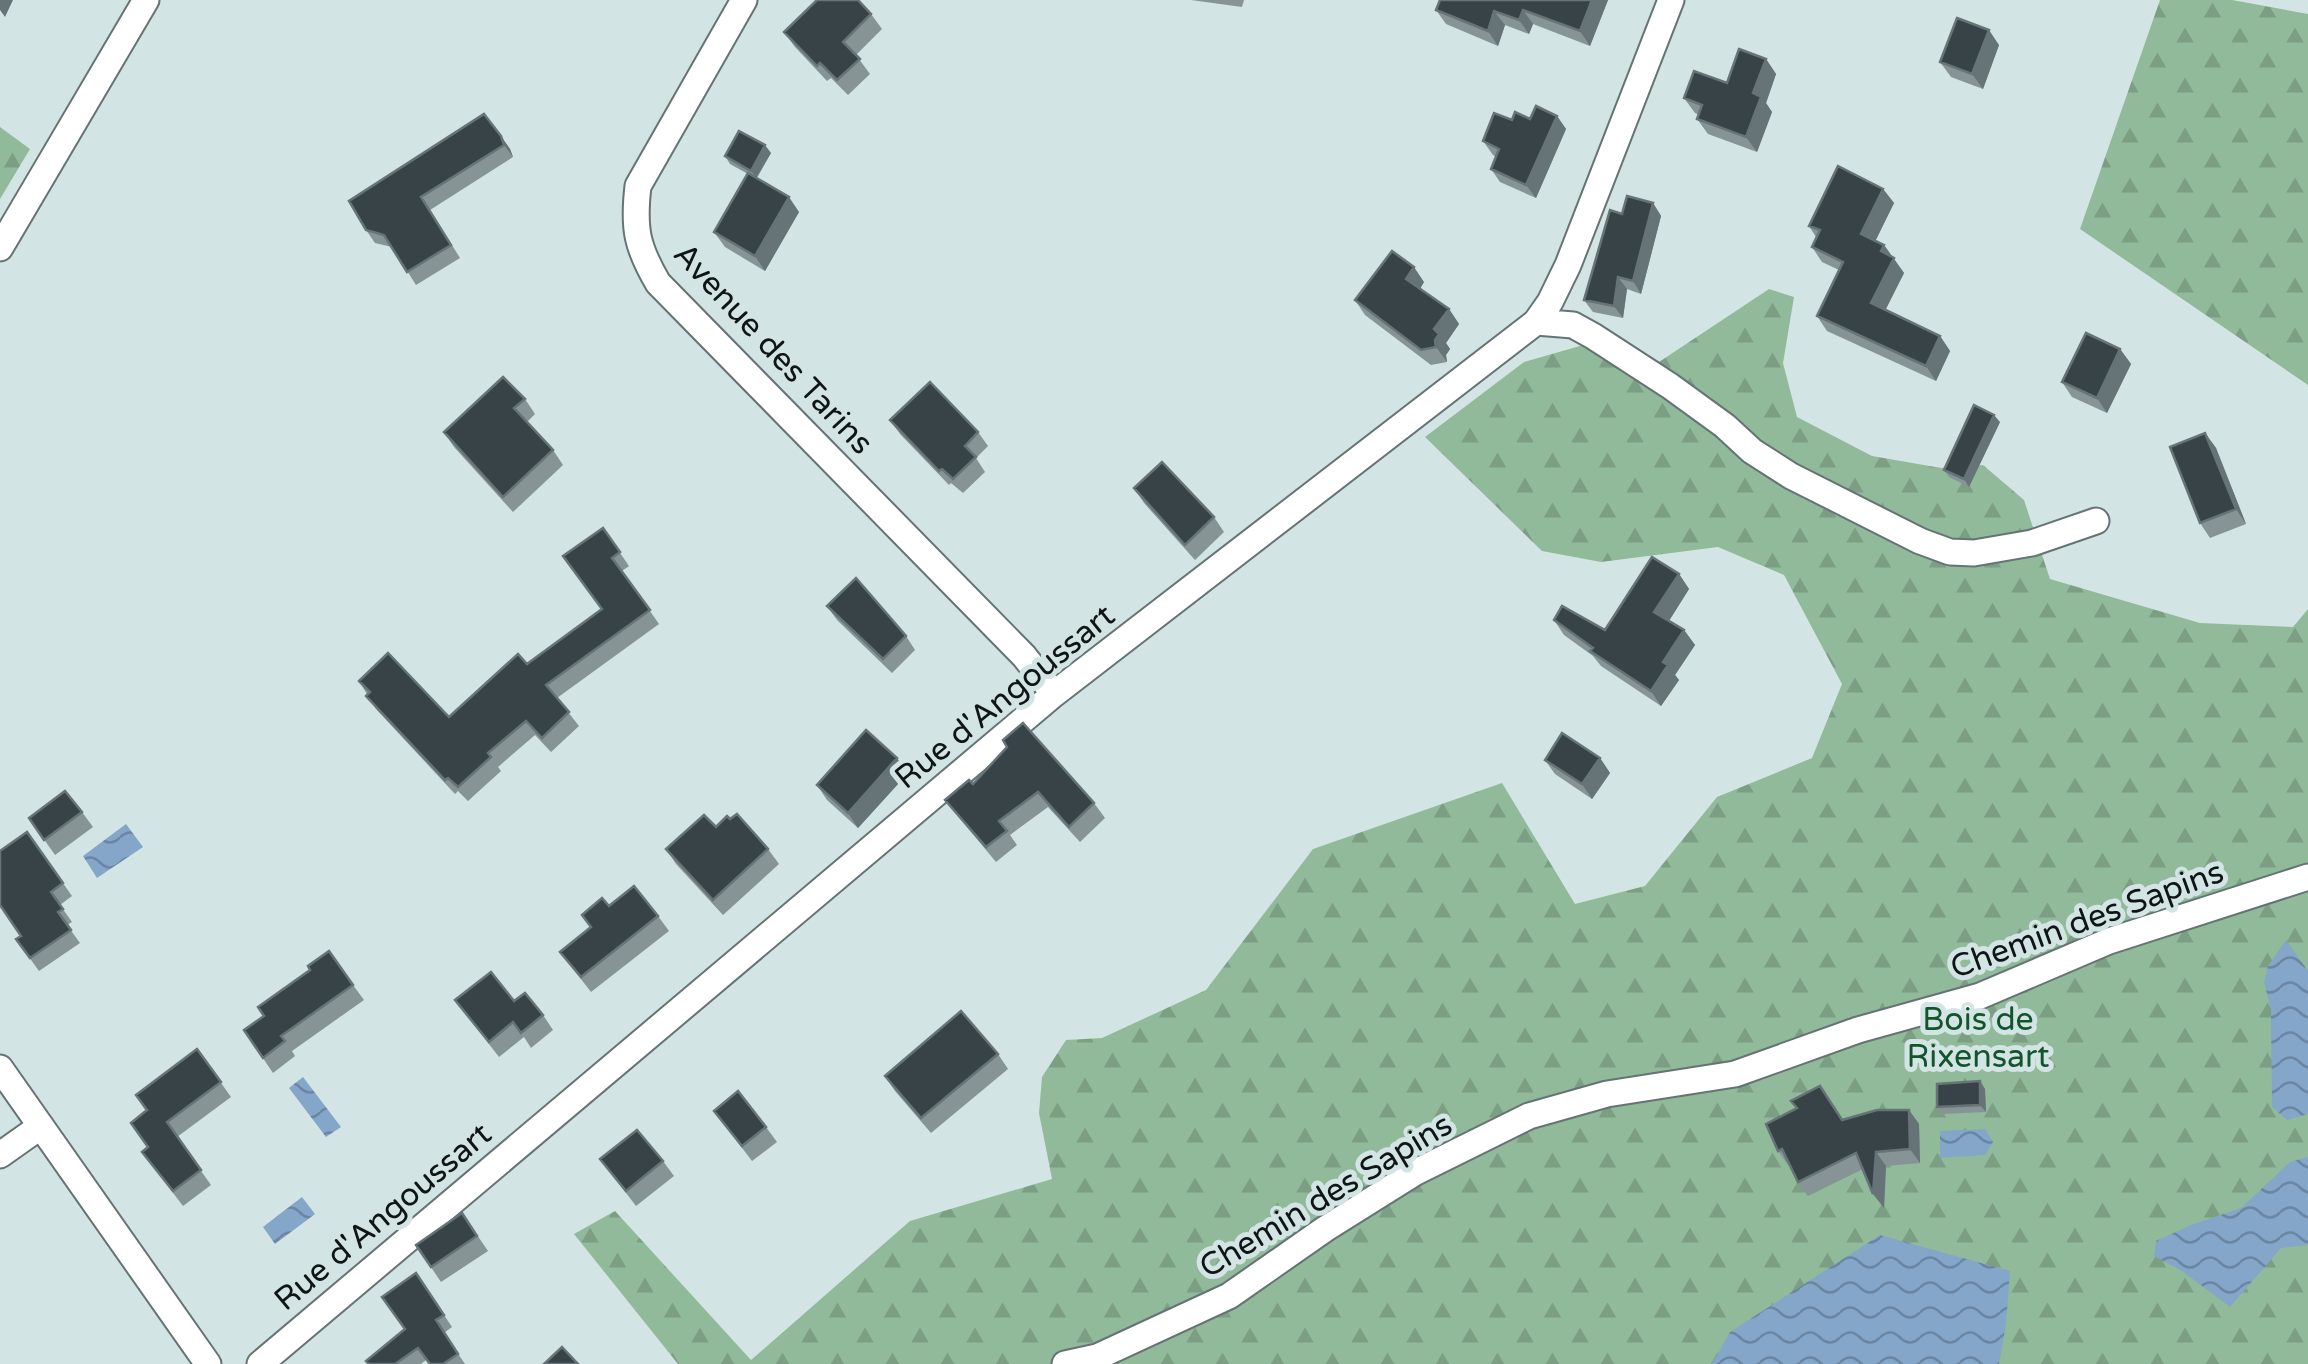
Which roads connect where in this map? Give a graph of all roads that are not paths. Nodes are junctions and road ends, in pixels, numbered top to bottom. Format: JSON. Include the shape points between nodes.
{"nodes":[{"id":1,"x":146,"y":0,"type":"edge"},
{"id":2,"x":744,"y":0,"type":"edge"},
{"id":3,"x":1671,"y":0,"type":"edge"},
{"id":4,"x":0,"y":248,"type":"edge"},
{"id":5,"x":1536,"y":322,"type":"junction"},
{"id":6,"x":2096,"y":521,"type":"dead end"},
{"id":7,"x":1054,"y":694,"type":"junction"},
{"id":8,"x":2308,"y":877,"type":"edge"},
{"id":9,"x":0,"y":1068,"type":"edge"},
{"id":10,"x":41,"y":1126,"type":"junction"},
{"id":11,"x":0,"y":1156,"type":"edge"},
{"id":12,"x":208,"y":1364,"type":"edge"},
{"id":13,"x":260,"y":1364,"type":"edge"},
{"id":14,"x":1065,"y":1364,"type":"edge"}],
"edges":[{"from":1,"to":4,"type":"street"},
{"from":2,"to":7,"type":"street","name":"Avenue des Tarins","via":[[638,186],[634,220],[640,252],[658,284]]},
{"from":3,"to":5,"type":"street","name":"Rue d'Angoussart","via":[[1585,227]]},
{"from":5,"to":6,"type":"street","via":[[1573,325],[1593,336],[1791,476],[1950,552],[2032,543]]},
{"from":5,"to":7,"type":"street","name":"Rue d'Angoussart"},
{"from":7,"to":13,"type":"street","name":"Rue d'Angoussart"},
{"from":8,"to":14,"type":"street","name":"Chemin des Sapins","via":[[2109,942],[1980,996],[1735,1074],[1608,1094],[1529,1116],[1416,1172],[1229,1296],[1097,1357]]},
{"from":9,"to":10,"type":"street"},
{"from":10,"to":11,"type":"street"},
{"from":10,"to":12,"type":"street"}]}
